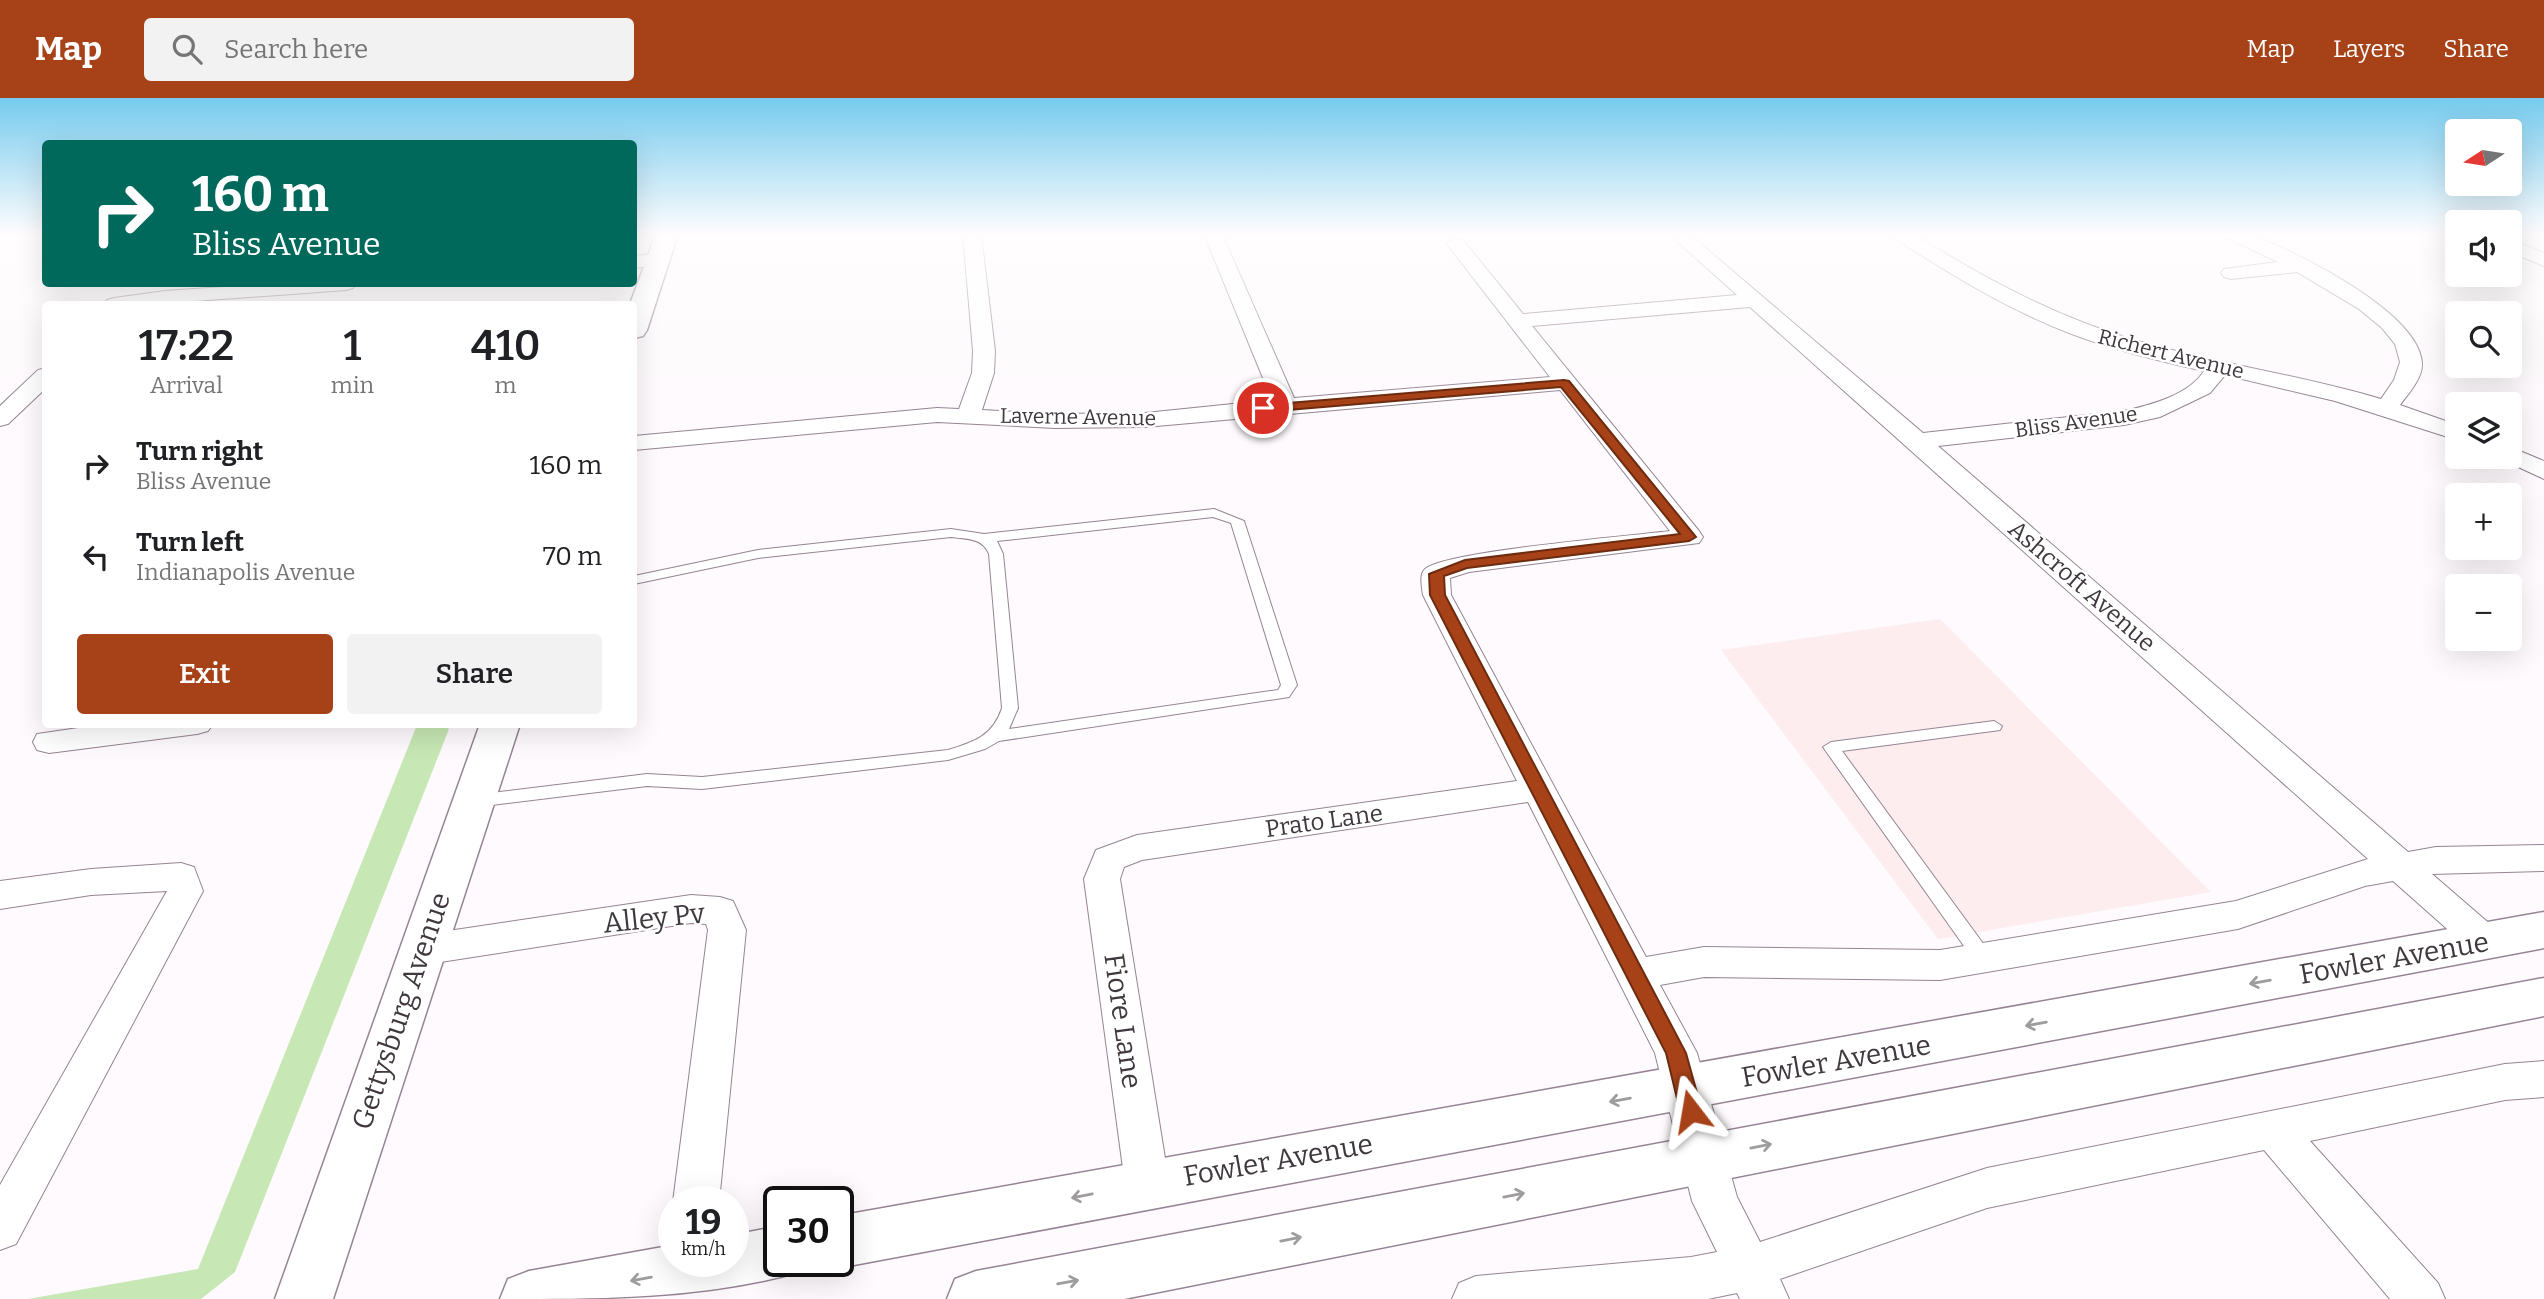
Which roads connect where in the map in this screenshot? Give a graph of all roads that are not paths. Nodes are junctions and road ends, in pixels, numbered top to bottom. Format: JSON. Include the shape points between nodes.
{"nodes":[{"id":1,"x":172,"y":290,"type":"edge"},
{"id":2,"x":640,"y":290,"type":"edge"},
{"id":3,"x":978,"y":290,"type":"edge"},
{"id":4,"x":1237,"y":290,"type":"edge"},
{"id":5,"x":1491,"y":290,"type":"edge"},
{"id":6,"x":1743,"y":290,"type":"edge"},
{"id":7,"x":1998,"y":290,"type":"edge"},
{"id":8,"x":2342,"y":290,"type":"edge"},
{"id":9,"x":1755,"y":300,"type":"junction"},
{"id":10,"x":126,"y":301,"type":"edge"},
{"id":11,"x":637,"y":311,"type":"edge"},
{"id":12,"x":1515,"y":321,"type":"junction"},
{"id":13,"x":2217,"y":368,"type":"junction"},
{"id":14,"x":42,"y":379,"type":"edge"},
{"id":15,"x":1564,"y":383,"type":"junction"},
{"id":16,"x":1286,"y":406,"type":"junction"},
{"id":17,"x":2386,"y":408,"type":"junction"},
{"id":18,"x":969,"y":415,"type":"junction"},
{"id":19,"x":0,"y":419,"type":"edge"},
{"id":20,"x":2445,"y":429,"type":"edge"},
{"id":21,"x":1918,"y":441,"type":"junction"},
{"id":22,"x":637,"y":443,"type":"edge"},
{"id":23,"x":2522,"y":460,"type":"edge"},
{"id":24,"x":2544,"y":471,"type":"edge"},
{"id":25,"x":984,"y":538,"type":"junction"},
{"id":26,"x":637,"y":579,"type":"edge"},
{"id":27,"x":1994,"y":726,"type":"dead end"},
{"id":28,"x":164,"y":728,"type":"edge"},
{"id":29,"x":499,"y":728,"type":"edge"},
{"id":30,"x":997,"y":737,"type":"junction"},
{"id":31,"x":49,"y":742,"type":"dead end"},
{"id":32,"x":1540,"y":789,"type":"junction"},
{"id":33,"x":472,"y":802,"type":"junction"},
{"id":34,"x":2544,"y":858,"type":"edge"},
{"id":35,"x":1109,"y":859,"type":"joint"},
{"id":36,"x":2399,"y":867,"type":"junction"},
{"id":37,"x":0,"y":895,"type":"edge"},
{"id":38,"x":2544,"y":930,"type":"edge"},
{"id":39,"x":2484,"y":941,"type":"junction"},
{"id":40,"x":421,"y":950,"type":"junction"},
{"id":41,"x":1983,"y":958,"type":"junction"},
{"id":42,"x":1635,"y":974,"type":"junction"},
{"id":43,"x":2544,"y":997,"type":"edge"},
{"id":44,"x":2544,"y":1079,"type":"edge"},
{"id":45,"x":1685,"y":1088,"type":"junction"},
{"id":46,"x":2273,"y":1130,"type":"junction"},
{"id":47,"x":1703,"y":1158,"type":"junction"},
{"id":48,"x":1147,"y":1183,"type":"junction"},
{"id":49,"x":698,"y":1186,"type":"edge"},
{"id":50,"x":0,"y":1229,"type":"edge"},
{"id":51,"x":854,"y":1239,"type":"edge"},
{"id":52,"x":658,"y":1274,"type":"edge"},
{"id":53,"x":1757,"y":1283,"type":"edge"},
{"id":54,"x":304,"y":1299,"type":"edge"},
{"id":55,"x":529,"y":1299,"type":"edge"},
{"id":56,"x":976,"y":1299,"type":"edge"},
{"id":57,"x":1476,"y":1299,"type":"edge"},
{"id":58,"x":2421,"y":1299,"type":"edge"}],
"edges":[{"from":1,"to":10,"type":"street"},
{"from":2,"to":11,"type":"main road"},
{"from":3,"to":18,"type":"street","via":[[984,373]]},
{"from":4,"to":16,"type":"street"},
{"from":5,"to":12,"type":"street"},
{"from":6,"to":9,"type":"street","name":"Ashcroft Avenue"},
{"from":7,"to":13,"type":"street","name":"Richert Avenue","via":[[2062,323],[2104,338]]},
{"from":8,"to":17,"type":"street","via":[[2364,302],[2404,337],[2412,363]]},
{"from":9,"to":12,"type":"street"},
{"from":9,"to":21,"type":"street","name":"Ashcroft Avenue"},
{"from":12,"to":15,"type":"street"},
{"from":13,"to":17,"type":"street","name":"Richert Avenue"},
{"from":13,"to":21,"type":"street","name":"Bliss Avenue","via":[[2202,388],[2160,410]]},
{"from":14,"to":19,"type":"street"},
{"from":15,"to":16,"type":"street","name":"Laverne Avenue"},
{"from":15,"to":32,"type":"street","via":[[1689,537],[1465,564],[1437,574],[1437,595]]},
{"from":16,"to":18,"type":"street","name":"Laverne Avenue","via":[[1145,421]]},
{"from":17,"to":20,"type":"street","name":"Richert Avenue"},
{"from":18,"to":22,"type":"street","name":"Laverne Avenue"},
{"from":21,"to":36,"type":"street","name":"Ashcroft Avenue"},
{"from":23,"to":24,"type":"street"},
{"from":25,"to":26,"type":"lane","via":[[951,533],[758,554]]},
{"from":25,"to":30,"type":"lane","via":[[996,554],[1010,708],[1007,724]]},
{"from":25,"to":30,"type":"lane","via":[[1214,513],[1237,521],[1289,685],[1283,694]]},
{"from":27,"to":41,"type":"lane","via":[[1831,747]]},
{"from":28,"to":31,"type":"street"},
{"from":29,"to":33,"type":"main road","name":"Gettysburg Avenue"},
{"from":30,"to":33,"type":"lane","via":[[948,755],[702,783],[647,780]]},
{"from":32,"to":35,"type":"street","name":"Prato Lane","via":[[1137,848]]},
{"from":32,"to":42,"type":"street"},
{"from":33,"to":40,"type":"main road","name":"Gettysburg Avenue"},
{"from":34,"to":36,"type":"street","via":[[2436,860]]},
{"from":35,"to":48,"type":"street","name":"Fiore Lane","via":[[1102,878]]},
{"from":36,"to":39,"type":"street","name":"Ashcroft Avenue"},
{"from":36,"to":41,"type":"street","via":[[2362,873],[2238,915]]},
{"from":37,"to":50,"type":"street","via":[[181,876],[185,891]]},
{"from":38,"to":39,"type":"main road","name":"Fowler Avenue"},
{"from":39,"to":45,"type":"main road","name":"Fowler Avenue","one_way":true},
{"from":40,"to":49,"type":"street","name":"Alley Pv","via":[[691,909],[720,911],[727,930]]},
{"from":40,"to":54,"type":"main road","name":"Gettysburg Avenue"},
{"from":41,"to":42,"type":"street","via":[[1940,965],[1704,962]]},
{"from":42,"to":45,"type":"street","via":[[1676,1053]]},
{"from":47,"to":43,"type":"main road","one_way":true},
{"from":44,"to":46,"type":"street","via":[[2505,1082]]},
{"from":45,"to":47,"type":"street"},
{"from":45,"to":48,"type":"main road","name":"Fowler Avenue","one_way":true},
{"from":46,"to":53,"type":"street","via":[[1987,1188]]},
{"from":46,"to":58,"type":"street"},
{"from":47,"to":53,"type":"street","via":[[1715,1200]]},
{"from":56,"to":47,"type":"main road","one_way":true},
{"from":48,"to":51,"type":"main road","name":"Fowler Avenue","one_way":true},
{"from":52,"to":55,"type":"main road","one_way":true},
{"from":53,"to":57,"type":"street","via":[[1691,1280]]}]}
